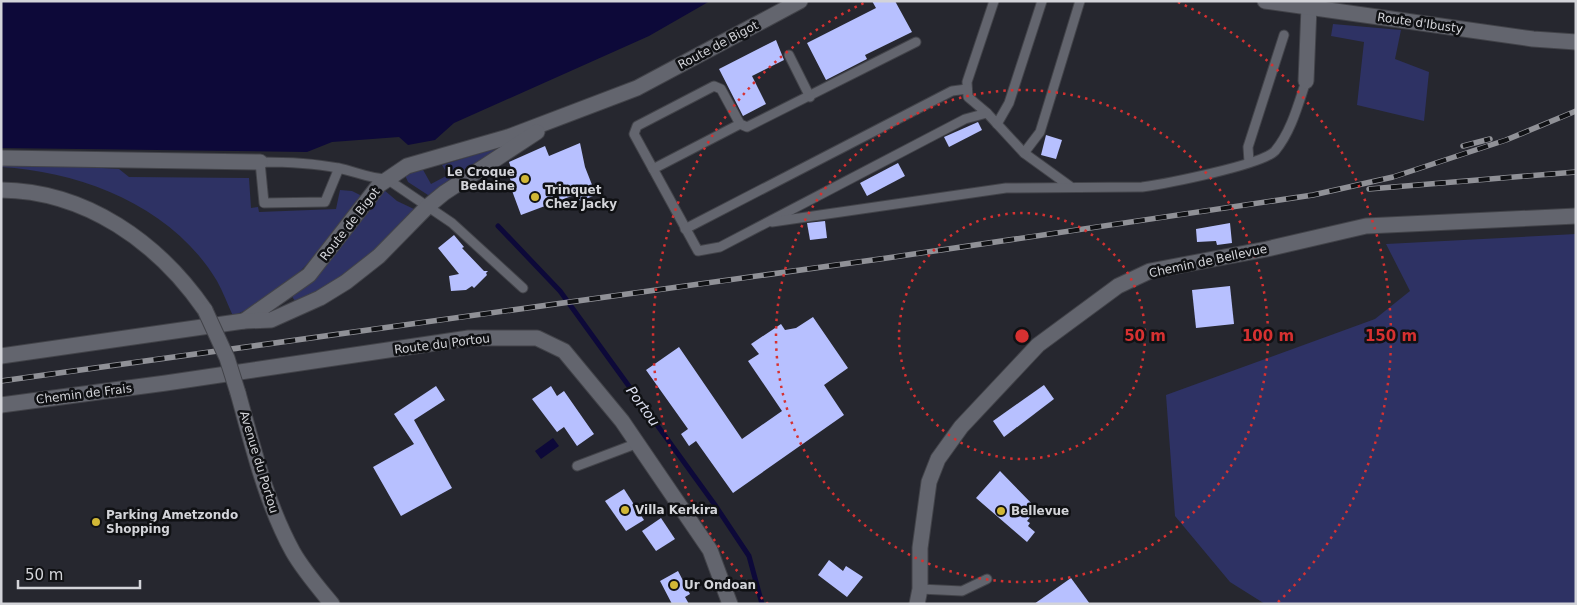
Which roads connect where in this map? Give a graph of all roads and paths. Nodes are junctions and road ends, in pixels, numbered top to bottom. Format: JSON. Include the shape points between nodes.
{"nodes":[{"id":1,"x":800,"y":1,"type":"edge"},
{"id":2,"x":994,"y":1,"type":"edge"},
{"id":3,"x":1042,"y":1,"type":"edge"},
{"id":4,"x":1080,"y":1,"type":"edge"},
{"id":5,"x":1265,"y":1,"type":"edge"},
{"id":6,"x":1309,"y":7,"type":"junction"},
{"id":7,"x":1284,"y":35,"type":"dead end"},
{"id":8,"x":916,"y":42,"type":"dead end"},
{"id":9,"x":1576,"y":42,"type":"edge"},
{"id":10,"x":789,"y":55,"type":"dead end"},
{"id":11,"x":1306,"y":81,"type":"joint"},
{"id":12,"x":967,"y":89,"type":"junction"},
{"id":13,"x":810,"y":97,"type":"junction"},
{"id":14,"x":987,"y":113,"type":"junction"},
{"id":15,"x":553,"y":121,"type":"junction"},
{"id":16,"x":740,"y":124,"type":"junction"},
{"id":17,"x":997,"y":124,"type":"junction"},
{"id":18,"x":1024,"y":153,"type":"junction"},
{"id":19,"x":1,"y":158,"type":"edge"},
{"id":20,"x":260,"y":162,"type":"junction"},
{"id":21,"x":1249,"y":162,"type":"junction"},
{"id":22,"x":339,"y":168,"type":"junction"},
{"id":23,"x":653,"y":169,"type":"junction"},
{"id":24,"x":387,"y":180,"type":"junction"},
{"id":25,"x":1071,"y":186,"type":"junction"},
{"id":26,"x":1,"y":190,"type":"edge"},
{"id":27,"x":427,"y":207,"type":"junction"},
{"id":28,"x":1576,"y":216,"type":"edge"},
{"id":29,"x":764,"y":224,"type":"junction"},
{"id":30,"x":685,"y":229,"type":"junction"},
{"id":31,"x":523,"y":288,"type":"dead end"},
{"id":32,"x":244,"y":321,"type":"junction"},
{"id":33,"x":1,"y":356,"type":"edge"},
{"id":34,"x":166,"y":384,"type":"joint"},
{"id":35,"x":1,"y":405,"type":"edge"},
{"id":36,"x":638,"y":443,"type":"junction"},
{"id":37,"x":577,"y":466,"type":"dead end"},
{"id":38,"x":987,"y":579,"type":"dead end"},
{"id":39,"x":918,"y":596,"type":"edge"},
{"id":40,"x":332,"y":604,"type":"edge"},
{"id":41,"x":730,"y":604,"type":"edge"}],
"edges":[{"from":1,"to":15,"type":"street","name":"Route de Bigot","via":[[636,88]]},
{"from":2,"to":12,"type":"lane"},
{"from":3,"to":17,"type":"lane","via":[[1009,103]]},
{"from":4,"to":18,"type":"lane","via":[[1040,132]]},
{"from":5,"to":6,"type":"street","name":"Route d'Ibusty"},
{"from":6,"to":9,"type":"street","name":"Route d'Ibusty","via":[[1533,39]]},
{"from":6,"to":11,"type":"street"},
{"from":7,"to":21,"type":"lane","via":[[1248,147]]},
{"from":8,"to":13,"type":"lane"},
{"from":10,"to":13,"type":"lane"},
{"from":11,"to":21,"type":"lane","via":[[1286,135],[1273,153]]},
{"from":12,"to":14,"type":"lane","via":[[968,97]]},
{"from":12,"to":30,"type":"lane","via":[[952,91]]},
{"from":13,"to":16,"type":"lane","via":[[748,127]]},
{"from":14,"to":17,"type":"lane"},
{"from":14,"to":29,"type":"lane","via":[[965,119]]},
{"from":15,"to":24,"type":"street","name":"Route de Bigot","via":[[426,159],[407,166]]},
{"from":15,"to":27,"type":"street","name":"Route de Bigot","via":[[459,182]]},
{"from":16,"to":23,"type":"lane"},
{"from":16,"to":23,"type":"lane","via":[[721,89],[714,86],[643,122],[634,134]]},
{"from":17,"to":18,"type":"lane"},
{"from":18,"to":25,"type":"lane"},
{"from":19,"to":20,"type":"street"},
{"from":20,"to":22,"type":"lane","via":[[308,162]]},
{"from":20,"to":22,"type":"lane","via":[[264,203],[325,202]]},
{"from":21,"to":25,"type":"lane","via":[[1142,187]]},
{"from":22,"to":24,"type":"lane"},
{"from":23,"to":30,"type":"lane"},
{"from":24,"to":27,"type":"lane"},
{"from":24,"to":32,"type":"street","name":"Route de Bigot","via":[[367,200],[308,275]]},
{"from":25,"to":29,"type":"lane","via":[[1006,188]]},
{"from":26,"to":40,"type":"street","name":"Avenue du Portou","bridge":true,"via":[[82,206],[110,220],[155,251],[175,270],[205,310],[226,358],[261,473],[293,552]]},
{"from":27,"to":31,"type":"lane","via":[[452,223]]},
{"from":27,"to":32,"type":"street","name":"Route de Bigot","via":[[380,256],[346,282],[320,298],[271,320]]},
{"from":28,"to":39,"type":"street","name":"Chemin de Bellevue","via":[[1366,226],[1267,250],[1150,271],[1118,286],[1038,346],[961,427],[938,459],[929,482],[920,548]]},
{"from":29,"to":30,"type":"lane","via":[[720,247],[698,251]]},
{"from":32,"to":33,"type":"street","name":"Route de Bigot"},
{"from":34,"to":35,"type":"street","name":"Chemin de Frais"},
{"from":34,"to":36,"type":"street","name":"Route du Portou","via":[[469,338],[537,338],[564,351]]},
{"from":36,"to":37,"type":"lane"},
{"from":36,"to":41,"type":"street","name":"Route du Portou","via":[[710,550]]},
{"from":38,"to":39,"type":"lane","via":[[962,591]]}]}
